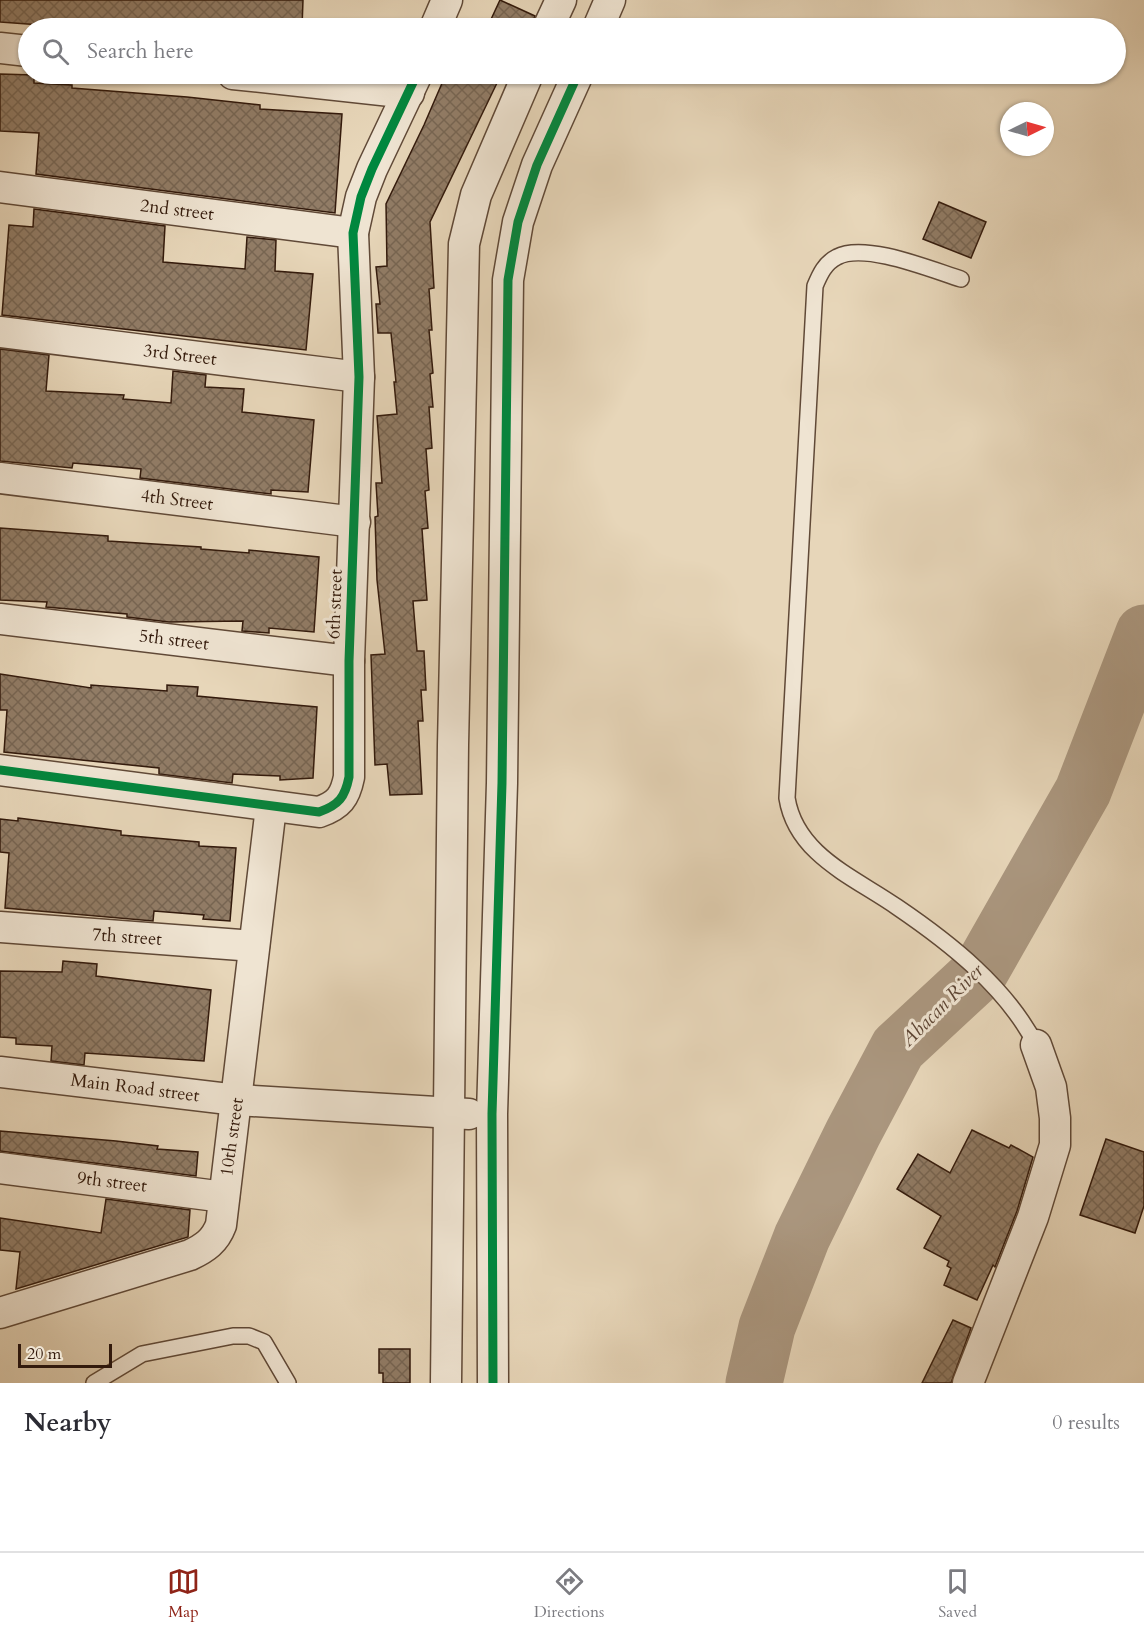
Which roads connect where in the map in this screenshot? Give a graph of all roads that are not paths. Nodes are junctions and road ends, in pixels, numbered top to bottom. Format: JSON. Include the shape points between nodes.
{"nodes":[{"id":1,"x":447,"y":0,"type":"edge"},
{"id":2,"x":561,"y":0,"type":"edge"},
{"id":3,"x":610,"y":0,"type":"edge"},
{"id":4,"x":439,"y":18,"type":"edge"},
{"id":5,"x":553,"y":18,"type":"edge"},
{"id":6,"x":602,"y":18,"type":"edge"},
{"id":7,"x":0,"y":48,"type":"edge"},
{"id":8,"x":18,"y":50,"type":"edge"},
{"id":9,"x":413,"y":84,"type":"edge"},
{"id":10,"x":524,"y":84,"type":"edge"},
{"id":11,"x":573,"y":84,"type":"edge"},
{"id":12,"x":0,"y":187,"type":"edge"},
{"id":13,"x":353,"y":232,"type":"junction"},
{"id":14,"x":961,"y":279,"type":"dead end"},
{"id":15,"x":0,"y":332,"type":"edge"},
{"id":16,"x":359,"y":377,"type":"junction"},
{"id":17,"x":0,"y":478,"type":"edge"},
{"id":18,"x":355,"y":522,"type":"junction"},
{"id":19,"x":0,"y":620,"type":"edge"},
{"id":20,"x":349,"y":661,"type":"junction"},
{"id":21,"x":0,"y":770,"type":"edge"},
{"id":22,"x":271,"y":807,"type":"junction"},
{"id":23,"x":0,"y":927,"type":"edge"},
{"id":24,"x":254,"y":946,"type":"junction"},
{"id":25,"x":1036,"y":1044,"type":"joint"},
{"id":26,"x":0,"y":1072,"type":"edge"},
{"id":27,"x":237,"y":1100,"type":"junction"},
{"id":28,"x":492,"y":1114,"type":"junction"},
{"id":29,"x":449,"y":1115,"type":"junction"},
{"id":30,"x":0,"y":1168,"type":"edge"},
{"id":31,"x":224,"y":1197,"type":"junction"},
{"id":32,"x":0,"y":1313,"type":"edge"},
{"id":33,"x":94,"y":1383,"type":"edge"},
{"id":34,"x":288,"y":1383,"type":"edge"},
{"id":35,"x":446,"y":1383,"type":"edge"},
{"id":36,"x":494,"y":1383,"type":"edge"},
{"id":37,"x":968,"y":1383,"type":"edge"}],
"edges":[{"from":1,"to":4,"type":"street"},
{"from":2,"to":5,"type":"street"},
{"from":3,"to":6,"type":"street"},
{"from":7,"to":8,"type":"street"},
{"from":9,"to":13,"type":"street","name":"6th street","via":[[364,188]]},
{"from":10,"to":29,"type":"street","via":[[476,195],[464,244]]},
{"from":11,"to":28,"type":"street","via":[[537,165],[518,222],[508,280],[502,771]]},
{"from":12,"to":13,"type":"street","name":"2nd street"},
{"from":13,"to":16,"type":"street","name":"6th street"},
{"from":14,"to":25,"type":"lane","via":[[885,256],[854,253],[838,256],[823,268],[815,286],[787,798],[799,834],[812,848],[980,972],[1024,1021]]},
{"from":15,"to":16,"type":"street","name":"3rd Street"},
{"from":16,"to":18,"type":"street","name":"6th street"},
{"from":17,"to":18,"type":"street","name":"4th Street"},
{"from":18,"to":20,"type":"street","name":"6th street"},
{"from":19,"to":20,"type":"street","name":"5th street"},
{"from":20,"to":22,"type":"street","name":"6th street","via":[[346,794],[336,806],[319,812]]},
{"from":21,"to":22,"type":"street","name":"6th street"},
{"from":22,"to":24,"type":"street","name":"10th street"},
{"from":23,"to":24,"type":"street","name":"7th street"},
{"from":24,"to":27,"type":"street","name":"10th street"},
{"from":25,"to":37,"type":"street","via":[[1051,1087],[1055,1145],[1033,1217]]},
{"from":26,"to":27,"type":"street","name":"Main Road street"},
{"from":27,"to":29,"type":"street","name":"Main Road street"},
{"from":27,"to":31,"type":"street","name":"10th street"},
{"from":28,"to":29,"type":"street","name":"Main Road street"},
{"from":28,"to":36,"type":"street"},
{"from":29,"to":35,"type":"street"},
{"from":30,"to":31,"type":"street","name":"9th street"},
{"from":31,"to":32,"type":"street","name":"10th street","via":[[221,1225],[216,1237],[203,1248]]},
{"from":33,"to":34,"type":"lane","via":[[142,1354],[233,1336],[249,1336],[264,1342]]}]}
